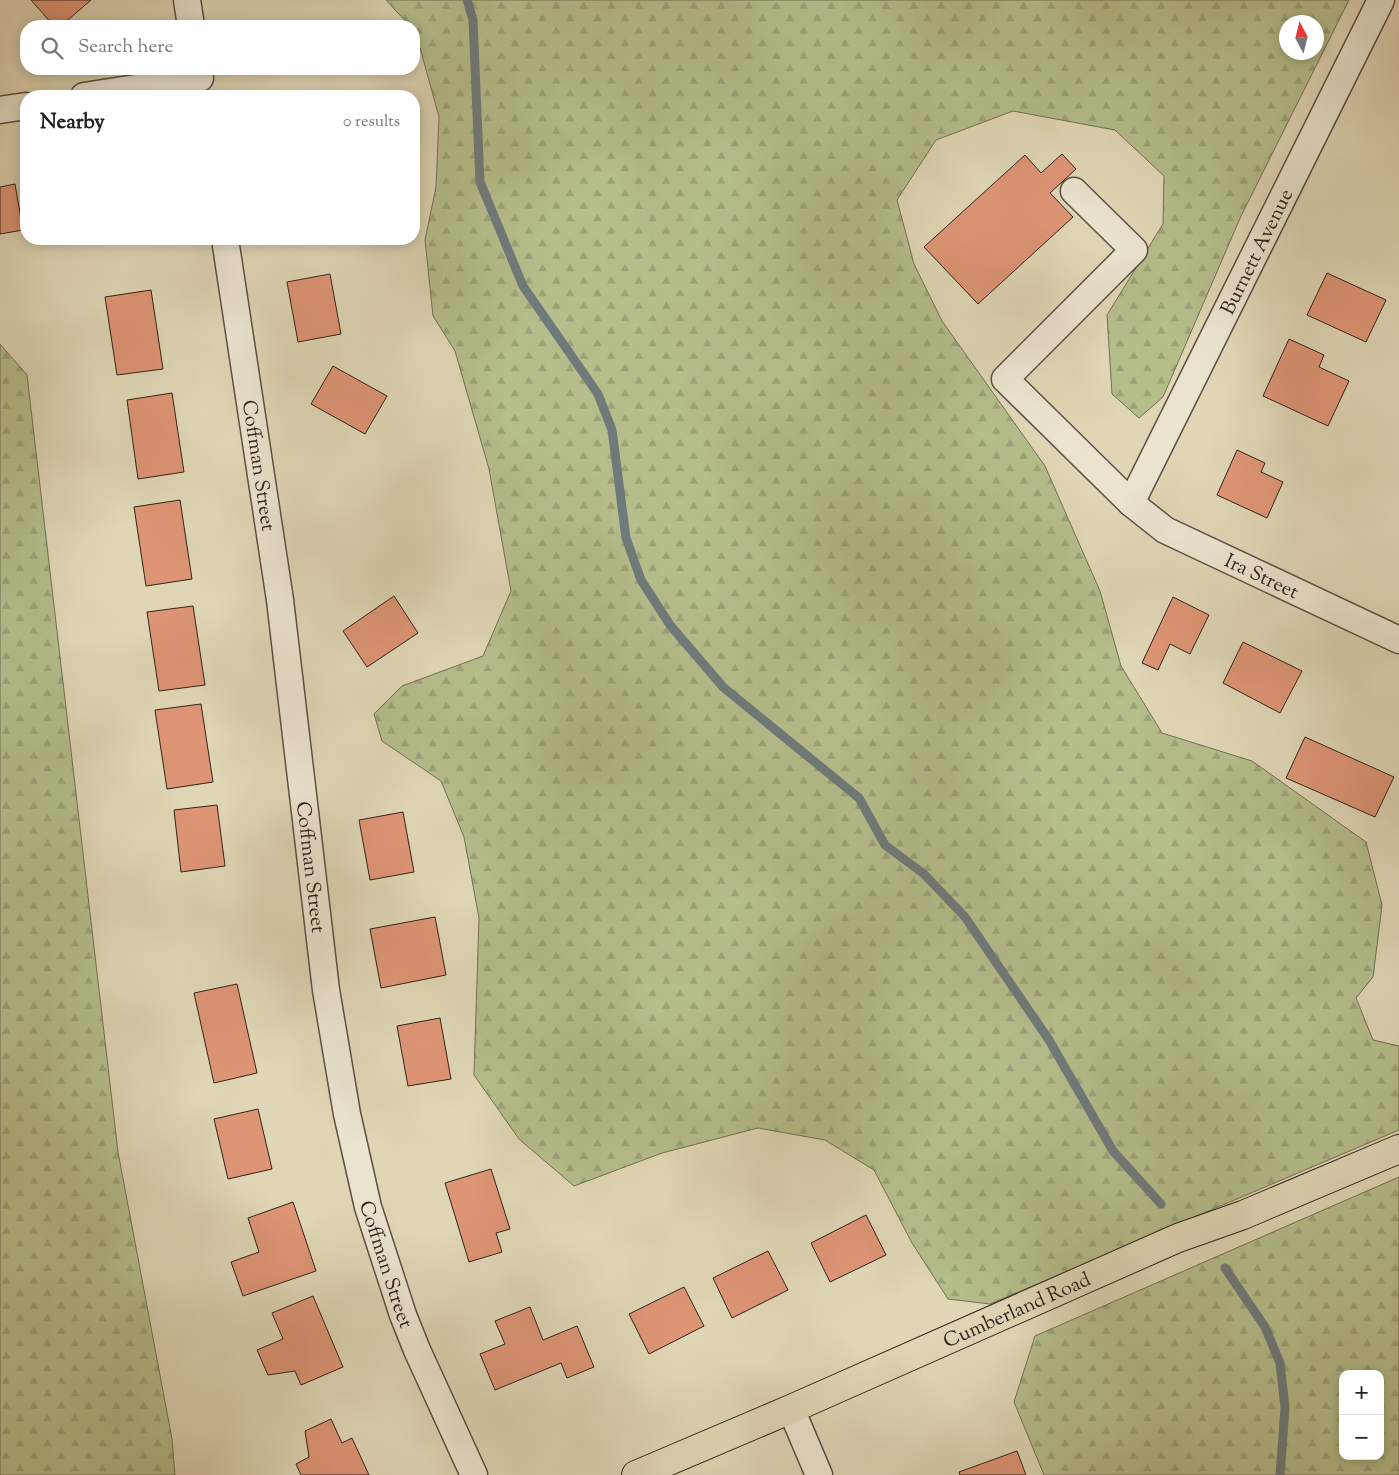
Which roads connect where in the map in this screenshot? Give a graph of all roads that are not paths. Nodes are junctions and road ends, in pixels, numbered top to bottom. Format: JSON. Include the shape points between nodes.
{"nodes":[{"id":1,"x":186,"y":0,"type":"edge"},
{"id":2,"x":1381,"y":0,"type":"edge"},
{"id":3,"x":190,"y":20,"type":"edge"},
{"id":4,"x":200,"y":81,"type":"edge"},
{"id":5,"x":130,"y":90,"type":"edge"},
{"id":6,"x":20,"y":107,"type":"edge"},
{"id":7,"x":0,"y":110,"type":"edge"},
{"id":8,"x":1074,"y":191,"type":"dead end"},
{"id":9,"x":226,"y":245,"type":"edge"},
{"id":10,"x":1131,"y":503,"type":"junction"},
{"id":11,"x":1399,"y":640,"type":"edge"},
{"id":12,"x":1399,"y":1149,"type":"edge"},
{"id":13,"x":791,"y":1409,"type":"junction"},
{"id":14,"x":474,"y":1475,"type":"edge"},
{"id":15,"x":636,"y":1475,"type":"edge"},
{"id":16,"x":819,"y":1475,"type":"edge"}],
"edges":[{"from":1,"to":3,"type":"street"},
{"from":2,"to":10,"type":"street","name":"Burnett Avenue"},
{"from":4,"to":5,"type":"street"},
{"from":6,"to":7,"type":"street"},
{"from":8,"to":10,"type":"street","name":"Ira Street","via":[[1134,250],[1005,380]]},
{"from":9,"to":14,"type":"street","name":"Coffman Street","via":[[280,600],[326,990],[347,1114],[368,1207],[403,1315]]},
{"from":10,"to":11,"type":"street","name":"Ira Street","via":[[1164,530]]},
{"from":12,"to":13,"type":"main road","name":"Cumberland Road","via":[[1243,1215],[1178,1238]]},
{"from":13,"to":15,"type":"main road","name":"Cumberland Road"},
{"from":13,"to":16,"type":"street"}]}
